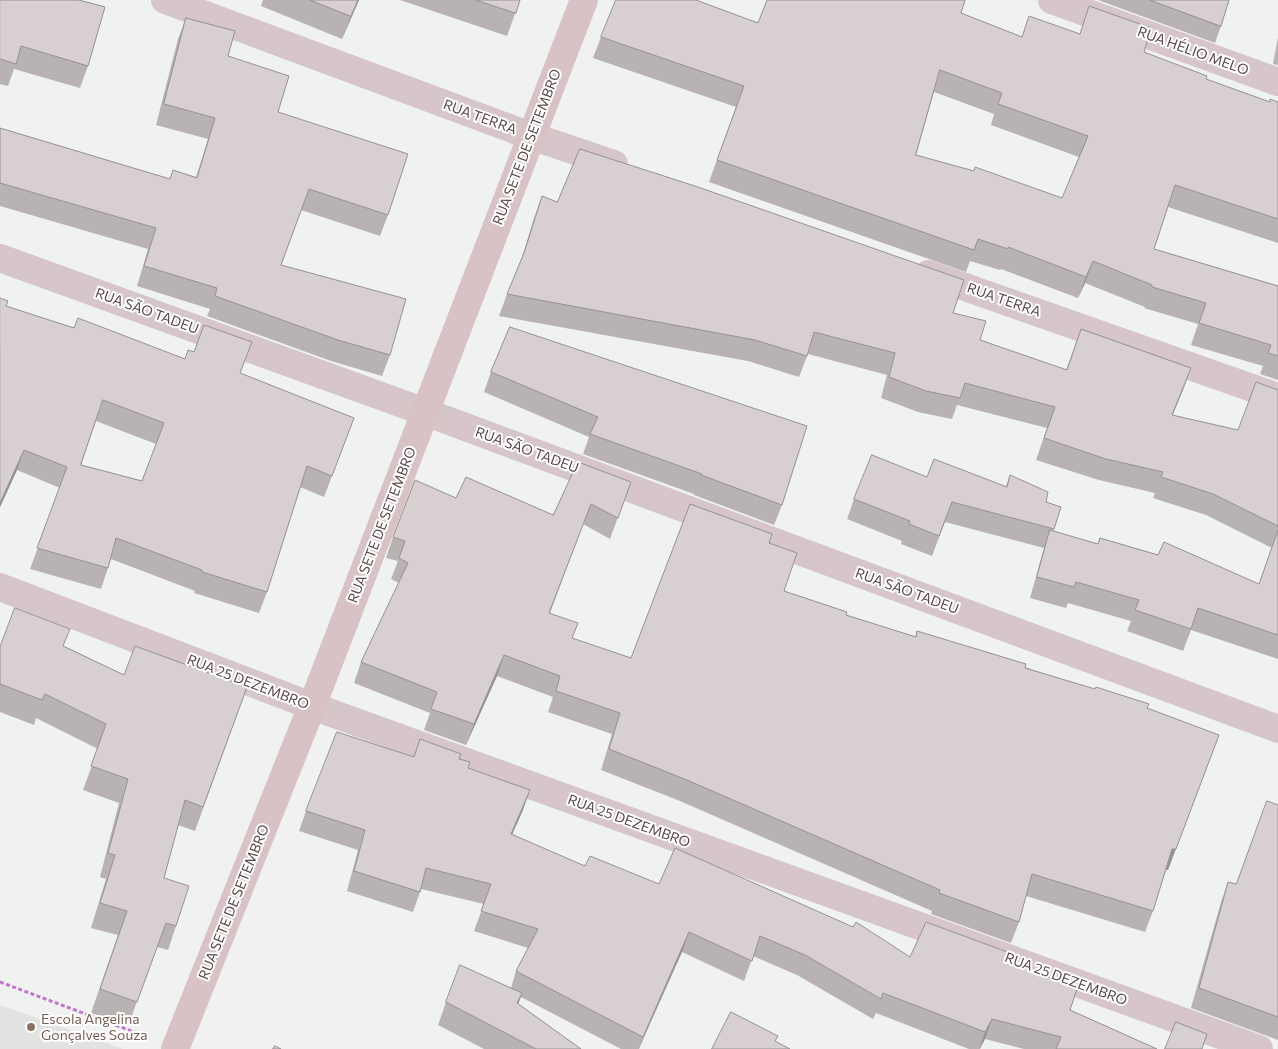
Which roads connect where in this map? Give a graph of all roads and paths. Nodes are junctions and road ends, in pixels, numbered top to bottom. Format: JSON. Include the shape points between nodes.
{"nodes":[{"id":1,"x":165,"y":0,"type":"edge"},
{"id":2,"x":584,"y":0,"type":"edge"},
{"id":3,"x":1052,"y":0,"type":"edge"},
{"id":4,"x":1278,"y":82,"type":"edge"},
{"id":5,"x":531,"y":136,"type":"junction"},
{"id":6,"x":635,"y":172,"type":"edge"},
{"id":7,"x":0,"y":258,"type":"edge"},
{"id":8,"x":908,"y":267,"type":"edge"},
{"id":9,"x":1278,"y":397,"type":"edge"},
{"id":10,"x":425,"y":412,"type":"junction"},
{"id":11,"x":0,"y":587,"type":"edge"},
{"id":12,"x":312,"y":706,"type":"junction"},
{"id":13,"x":1278,"y":729,"type":"edge"},
{"id":14,"x":0,"y":982,"type":"edge"},
{"id":15,"x":176,"y":1048,"type":"edge"},
{"id":16,"x":1259,"y":1049,"type":"edge"}],
"edges":[{"from":1,"to":5,"type":"street","name":"RUA TERRA"},
{"from":2,"to":5,"type":"street","name":"RUA SETE DE SETEMBRO"},
{"from":3,"to":4,"type":"street","name":"RUA HÉLIO MELO"},
{"from":5,"to":6,"type":"street","name":"RUA TERRA"},
{"from":5,"to":10,"type":"street","name":"RUA SETE DE SETEMBRO"},
{"from":7,"to":10,"type":"street","name":"RUA SÃO TADEU"},
{"from":8,"to":9,"type":"street","name":"RUA TERRA"},
{"from":10,"to":12,"type":"street","name":"RUA SETE DE SETEMBRO"},
{"from":10,"to":13,"type":"street","name":"RUA SÃO TADEU"},
{"from":11,"to":12,"type":"street","name":"RUA 25 DEZEMBRO"},
{"from":12,"to":15,"type":"street","name":"RUA SETE DE SETEMBRO"},
{"from":12,"to":16,"type":"street","name":"RUA 25 DEZEMBRO"},
{"from":14,"to":15,"type":"path"}]}
